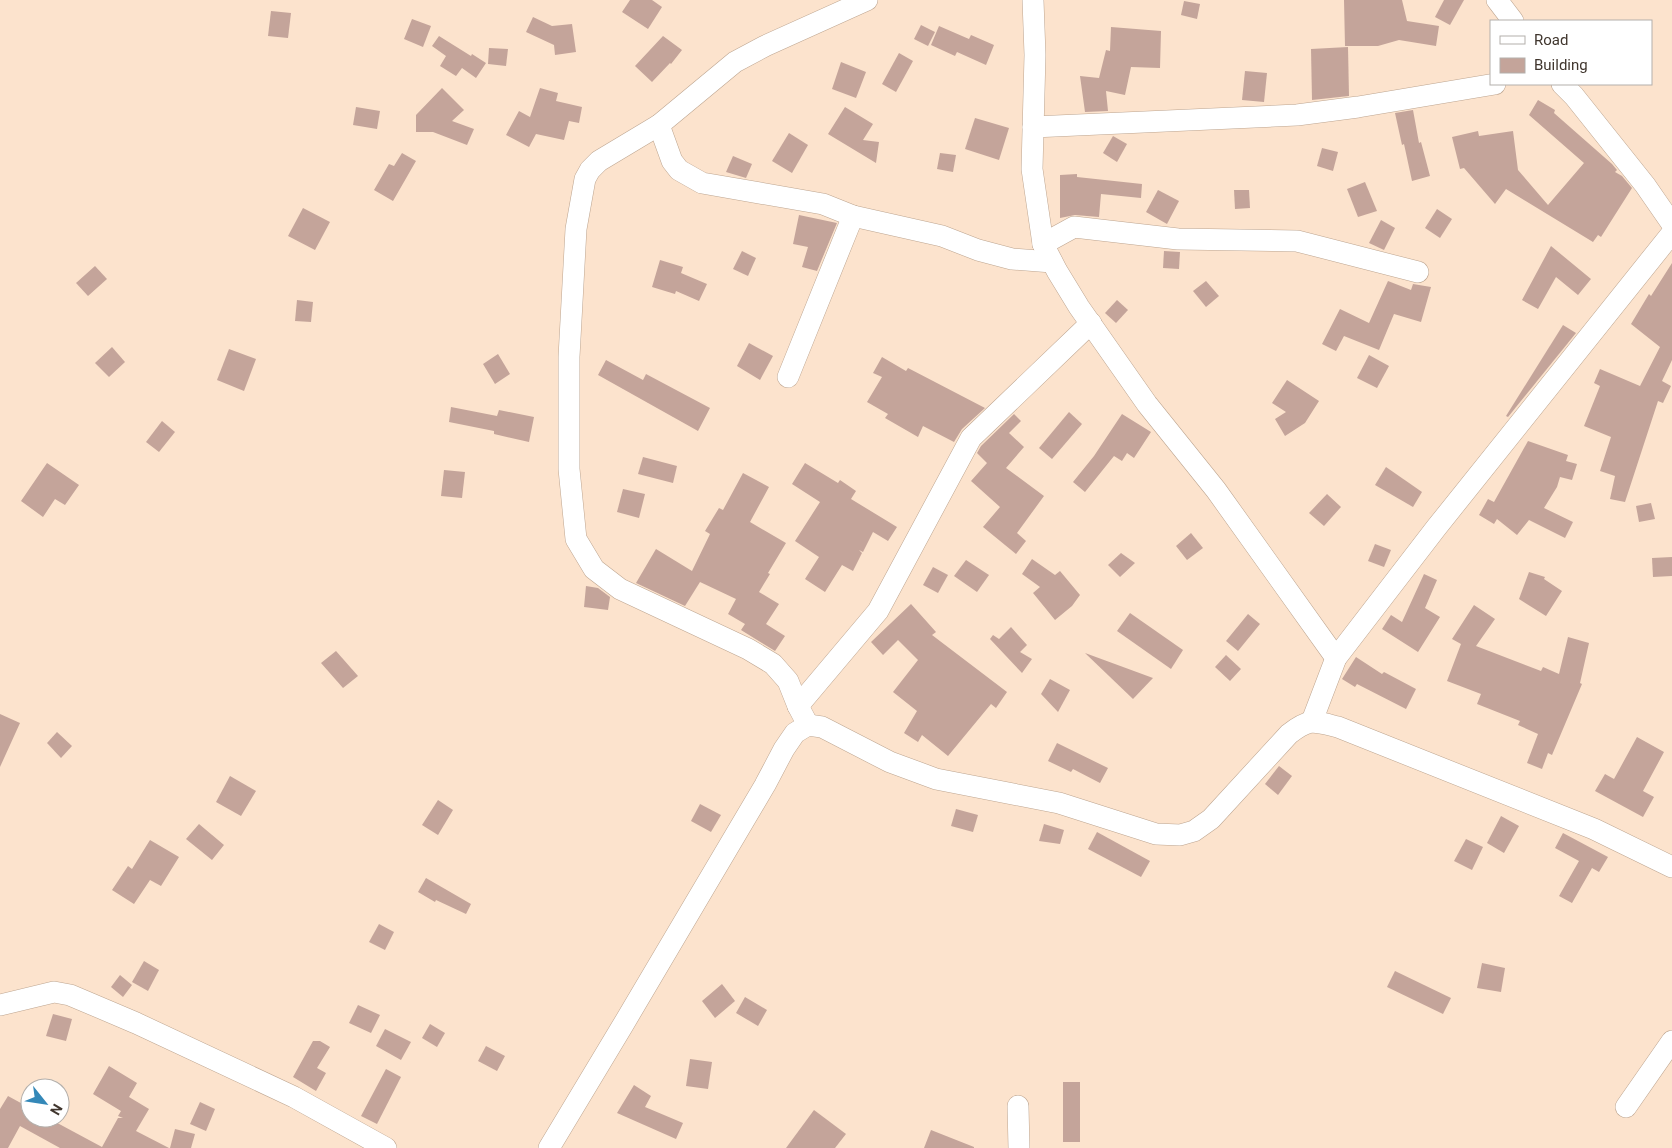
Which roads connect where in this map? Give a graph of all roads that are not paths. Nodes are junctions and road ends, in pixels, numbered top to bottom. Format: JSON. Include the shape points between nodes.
{"nodes":[{"id":1,"x":867,"y":0,"type":"edge"},
{"id":2,"x":1033,"y":0,"type":"edge"},
{"id":3,"x":1497,"y":0,"type":"edge"},
{"id":4,"x":1512,"y":20,"type":"edge"},
{"id":5,"x":1490,"y":85,"type":"edge"},
{"id":6,"x":1563,"y":85,"type":"edge"},
{"id":7,"x":659,"y":125,"type":"junction"},
{"id":8,"x":1033,"y":128,"type":"junction"},
{"id":9,"x":853,"y":216,"type":"junction"},
{"id":10,"x":1672,"y":224,"type":"edge"},
{"id":11,"x":1672,"y":233,"type":"edge"},
{"id":12,"x":1048,"y":253,"type":"junction"},
{"id":13,"x":1418,"y":272,"type":"dead end"},
{"id":14,"x":1091,"y":323,"type":"junction"},
{"id":15,"x":788,"y":377,"type":"dead end"},
{"id":16,"x":1336,"y":658,"type":"junction"},
{"id":17,"x":798,"y":706,"type":"junction"},
{"id":18,"x":1312,"y":721,"type":"junction"},
{"id":19,"x":808,"y":725,"type":"junction"},
{"id":20,"x":1672,"y":867,"type":"edge"},
{"id":21,"x":0,"y":1005,"type":"edge"},
{"id":22,"x":1672,"y":1041,"type":"edge"},
{"id":23,"x":1018,"y":1106,"type":"dead end"},
{"id":24,"x":1626,"y":1107,"type":"dead end"},
{"id":25,"x":386,"y":1148,"type":"edge"},
{"id":26,"x":549,"y":1148,"type":"edge"},
{"id":27,"x":1019,"y":1148,"type":"edge"}],
"edges":[{"from":1,"to":7,"type":"street","via":[[735,62]]},
{"from":2,"to":8,"type":"street"},
{"from":3,"to":4,"type":"street"},
{"from":5,"to":8,"type":"street","via":[[1296,115]]},
{"from":6,"to":10,"type":"street","via":[[1645,185]]},
{"from":7,"to":9,"type":"street","via":[[672,161],[690,177],[702,182],[823,204]]},
{"from":7,"to":17,"type":"street","via":[[599,161],[585,179],[576,229],[569,357],[570,469],[576,539],[594,569],[620,588],[773,664],[788,681]]},
{"from":8,"to":12,"type":"street","via":[[1032,169]]},
{"from":9,"to":12,"type":"street","via":[[942,236],[1012,259]]},
{"from":9,"to":15,"type":"street"},
{"from":11,"to":16,"type":"street"},
{"from":12,"to":13,"type":"street","via":[[1074,227],[1178,239],[1297,241]]},
{"from":12,"to":14,"type":"street"},
{"from":14,"to":16,"type":"street","via":[[1147,404],[1216,490]]},
{"from":14,"to":17,"type":"street","via":[[970,438],[878,611]]},
{"from":16,"to":18,"type":"street"},
{"from":17,"to":19,"type":"street"},
{"from":18,"to":19,"type":"street","via":[[1289,734],[1211,819],[1194,831],[1180,835],[1156,834],[1060,803],[936,779],[890,762],[822,727]]},
{"from":18,"to":20,"type":"street","via":[[1338,727],[1594,829]]},
{"from":19,"to":26,"type":"street","via":[[795,733],[784,749]]},
{"from":21,"to":25,"type":"street","via":[[54,992],[70,995],[294,1097]]},
{"from":22,"to":24,"type":"street"},
{"from":23,"to":27,"type":"street"}]}
